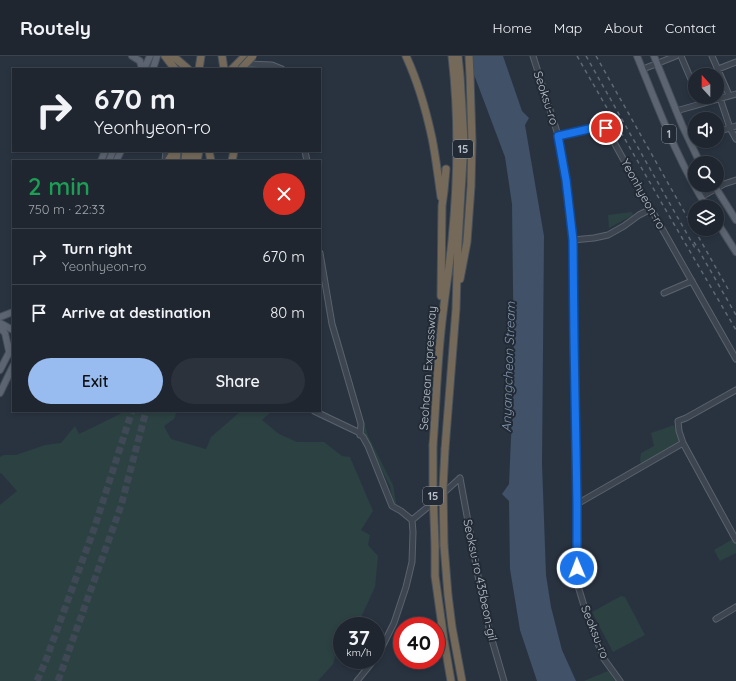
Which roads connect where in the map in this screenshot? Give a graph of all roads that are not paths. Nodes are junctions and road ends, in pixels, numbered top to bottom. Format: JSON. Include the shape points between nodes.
{"nodes":[{"id":1,"x":132,"y":56,"type":"edge"},
{"id":2,"x":150,"y":56,"type":"edge"},
{"id":3,"x":157,"y":56,"type":"edge"},
{"id":4,"x":165,"y":56,"type":"edge"},
{"id":5,"x":173,"y":56,"type":"edge"},
{"id":6,"x":179,"y":56,"type":"edge"},
{"id":7,"x":201,"y":56,"type":"edge"},
{"id":8,"x":222,"y":56,"type":"edge"},
{"id":9,"x":245,"y":56,"type":"edge"},
{"id":10,"x":253,"y":56,"type":"edge"},
{"id":11,"x":406,"y":56,"type":"edge"},
{"id":12,"x":452,"y":56,"type":"edge"},
{"id":13,"x":458,"y":56,"type":"edge"},
{"id":14,"x":469,"y":56,"type":"edge"},
{"id":15,"x":533,"y":56,"type":"edge"},
{"id":16,"x":637,"y":56,"type":"edge"},
{"id":17,"x":654,"y":56,"type":"edge"},
{"id":18,"x":676,"y":56,"type":"edge"},
{"id":19,"x":681,"y":56,"type":"edge"},
{"id":20,"x":712,"y":56,"type":"edge"},
{"id":21,"x":736,"y":62,"type":"edge"},
{"id":22,"x":657,"y":63,"type":"junction"},
{"id":23,"x":224,"y":67,"type":"edge"},
{"id":24,"x":143,"y":68,"type":"edge"},
{"id":25,"x":144,"y":68,"type":"edge"},
{"id":26,"x":153,"y":68,"type":"edge"},
{"id":27,"x":174,"y":68,"type":"edge"},
{"id":28,"x":188,"y":68,"type":"edge"},
{"id":29,"x":188,"y":68,"type":"edge"},
{"id":30,"x":199,"y":68,"type":"edge"},
{"id":31,"x":233,"y":68,"type":"edge"},
{"id":32,"x":242,"y":68,"type":"edge"},
{"id":33,"x":280,"y":68,"type":"edge"},
{"id":34,"x":718,"y":68,"type":"edge"},
{"id":35,"x":721,"y":68,"type":"edge"},
{"id":36,"x":642,"y":69,"type":"junction"},
{"id":37,"x":688,"y":72,"type":"edge"},
{"id":38,"x":724,"y":84,"type":"edge"},
{"id":39,"x":736,"y":94,"type":"edge"},
{"id":40,"x":729,"y":96,"type":"junction"},
{"id":41,"x":724,"y":97,"type":"edge"},
{"id":42,"x":701,"y":104,"type":"edge"},
{"id":43,"x":722,"y":104,"type":"edge"},
{"id":44,"x":676,"y":111,"type":"junction"},
{"id":45,"x":736,"y":126,"type":"edge"},
{"id":46,"x":730,"y":128,"type":"junction"},
{"id":47,"x":724,"y":130,"type":"edge"},
{"id":48,"x":688,"y":133,"type":"edge"},
{"id":49,"x":558,"y":136,"type":"junction"},
{"id":50,"x":736,"y":138,"type":"edge"},
{"id":51,"x":175,"y":152,"type":"edge"},
{"id":52,"x":169,"y":160,"type":"edge"},
{"id":53,"x":446,"y":169,"type":"dead end"},
{"id":54,"x":736,"y":180,"type":"edge"},
{"id":55,"x":724,"y":184,"type":"edge"},
{"id":56,"x":708,"y":192,"type":"edge"},
{"id":57,"x":718,"y":192,"type":"edge"},
{"id":58,"x":701,"y":197,"type":"junction"},
{"id":59,"x":703,"y":200,"type":"edge"},
{"id":60,"x":442,"y":206,"type":"junction"},
{"id":61,"x":651,"y":209,"type":"junction"},
{"id":62,"x":736,"y":220,"type":"edge"},
{"id":63,"x":724,"y":233,"type":"edge"},
{"id":64,"x":573,"y":240,"type":"junction"},
{"id":65,"x":455,"y":242,"type":"junction"},
{"id":66,"x":736,"y":252,"type":"edge"},
{"id":67,"x":321,"y":258,"type":"edge"},
{"id":68,"x":692,"y":281,"type":"junction"},
{"id":69,"x":664,"y":293,"type":"dead end"},
{"id":70,"x":456,"y":309,"type":"junction"},
{"id":71,"x":12,"y":312,"type":"edge"},
{"id":72,"x":0,"y":318,"type":"edge"},
{"id":73,"x":0,"y":323,"type":"edge"},
{"id":74,"x":0,"y":328,"type":"edge"},
{"id":75,"x":12,"y":329,"type":"edge"},
{"id":76,"x":441,"y":330,"type":"junction"},
{"id":77,"x":12,"y":346,"type":"edge"},
{"id":78,"x":9,"y":351,"type":"junction"},
{"id":79,"x":736,"y":358,"type":"edge"},
{"id":80,"x":12,"y":368,"type":"edge"},
{"id":81,"x":0,"y":370,"type":"edge"},
{"id":82,"x":736,"y":390,"type":"edge"},
{"id":83,"x":0,"y":393,"type":"edge"},
{"id":84,"x":316,"y":412,"type":"edge"},
{"id":85,"x":360,"y":435,"type":"junction"},
{"id":86,"x":683,"y":443,"type":"junction"},
{"id":87,"x":577,"y":504,"type":"junction"},
{"id":88,"x":412,"y":520,"type":"junction"},
{"id":89,"x":736,"y":540,"type":"edge"},
{"id":90,"x":736,"y":607,"type":"edge"},
{"id":91,"x":716,"y":619,"type":"dead end"},
{"id":92,"x":385,"y":641,"type":"edge"},
{"id":93,"x":367,"y":669,"type":"edge"},
{"id":94,"x":357,"y":681,"type":"edge"},
{"id":95,"x":451,"y":681,"type":"edge"},
{"id":96,"x":462,"y":681,"type":"edge"},
{"id":97,"x":504,"y":681,"type":"edge"},
{"id":98,"x":620,"y":681,"type":"edge"}],
"edges":[{"from":1,"to":24,"type":"main road","via":[[140,60]]},
{"from":2,"to":25,"type":"main road"},
{"from":3,"to":26,"type":"main road"},
{"from":4,"to":27,"type":"highway"},
{"from":5,"to":28,"type":"highway"},
{"from":6,"to":29,"type":"highway"},
{"from":7,"to":30,"type":"highway"},
{"from":8,"to":23,"type":"highway"},
{"from":9,"to":31,"type":"highway"},
{"from":9,"to":33,"type":"street","via":[[250,64]]},
{"from":10,"to":32,"type":"highway","bridge":true},
{"from":11,"to":60,"type":"highway","via":[[424,105],[433,140]]},
{"from":12,"to":65,"type":"highway","name":"Seohaean Expressway","number":"15","via":[[457,142]]},
{"from":13,"to":65,"type":"highway","name":"Seohaean Expressway","number":"15","via":[[464,142]]},
{"from":14,"to":70,"type":"highway","via":[[471,186],[467,242]]},
{"from":15,"to":49,"type":"street","name":"Seoksu-ro"},
{"from":16,"to":36,"type":"main road","number":"1"},
{"from":17,"to":22,"type":"main road","number":"1"},
{"from":18,"to":22,"type":"street"},
{"from":19,"to":37,"type":"street"},
{"from":20,"to":34,"type":"street"},
{"from":21,"to":35,"type":"street"},
{"from":22,"to":36,"type":"street"},
{"from":22,"to":44,"type":"main road","number":"1"},
{"from":36,"to":58,"type":"main road","number":"1","via":[[677,152]]},
{"from":38,"to":40,"type":"street"},
{"from":39,"to":40,"type":"street"},
{"from":40,"to":41,"type":"street"},
{"from":42,"to":44,"type":"street"},
{"from":43,"to":46,"type":"street"},
{"from":44,"to":48,"type":"main road","number":"1"},
{"from":45,"to":46,"type":"street"},
{"from":46,"to":47,"type":"street"},
{"from":46,"to":50,"type":"street"},
{"from":49,"to":61,"type":"street","name":"Yeonhyeon-ro","via":[[602,126],[606,128]]},
{"from":49,"to":64,"type":"street","name":"Seoksu-ro"},
{"from":51,"to":52,"type":"highway"},
{"from":53,"to":60,"type":"highway"},
{"from":54,"to":55,"type":"street"},
{"from":56,"to":58,"type":"street"},
{"from":57,"to":62,"type":"main road"},
{"from":58,"to":59,"type":"main road","number":"1"},
{"from":60,"to":76,"type":"highway"},
{"from":61,"to":64,"type":"street","via":[[608,235]]},
{"from":61,"to":68,"type":"street","name":"Yeonhyeon-ro"},
{"from":63,"to":66,"type":"main road"},
{"from":64,"to":87,"type":"street","name":"Seoksu-ro"},
{"from":65,"to":70,"type":"highway","name":"Seohaean Expressway","number":"15"},
{"from":65,"to":76,"type":"highway","name":"Seohaean Expressway","number":"15"},
{"from":67,"to":85,"type":"street","via":[[332,324],[361,424]]},
{"from":68,"to":69,"type":"street"},
{"from":68,"to":79,"type":"street","name":"Yeonhyeon-ro"},
{"from":70,"to":96,"type":"highway","name":"Seohaean Expressway","number":"15","bridge":true,"via":[[443,488],[448,595]]},
{"from":71,"to":72,"type":"main road"},
{"from":73,"to":75,"type":"main road"},
{"from":74,"to":78,"type":"main road","via":[[5,333]]},
{"from":76,"to":95,"type":"highway","name":"Seohaean Expressway","number":"15","bridge":true,"via":[[434,445],[435,576]]},
{"from":77,"to":78,"type":"main road"},
{"from":78,"to":81,"type":"main road"},
{"from":80,"to":83,"type":"main road"},
{"from":82,"to":86,"type":"street","via":[[678,421]]},
{"from":84,"to":85,"type":"street"},
{"from":85,"to":88,"type":"street","via":[[368,446],[392,506]]},
{"from":86,"to":87,"type":"street"},
{"from":86,"to":89,"type":"street"},
{"from":87,"to":98,"type":"street","name":"Seoksu-ro","via":[[578,586],[604,659]]},
{"from":88,"to":92,"type":"street","via":[[412,562],[394,623]]},
{"from":88,"to":97,"type":"street","name":"Seoksu-ro 435beon-gil","via":[[460,478],[490,634]]},
{"from":90,"to":91,"type":"street"},
{"from":93,"to":94,"type":"street"}]}
